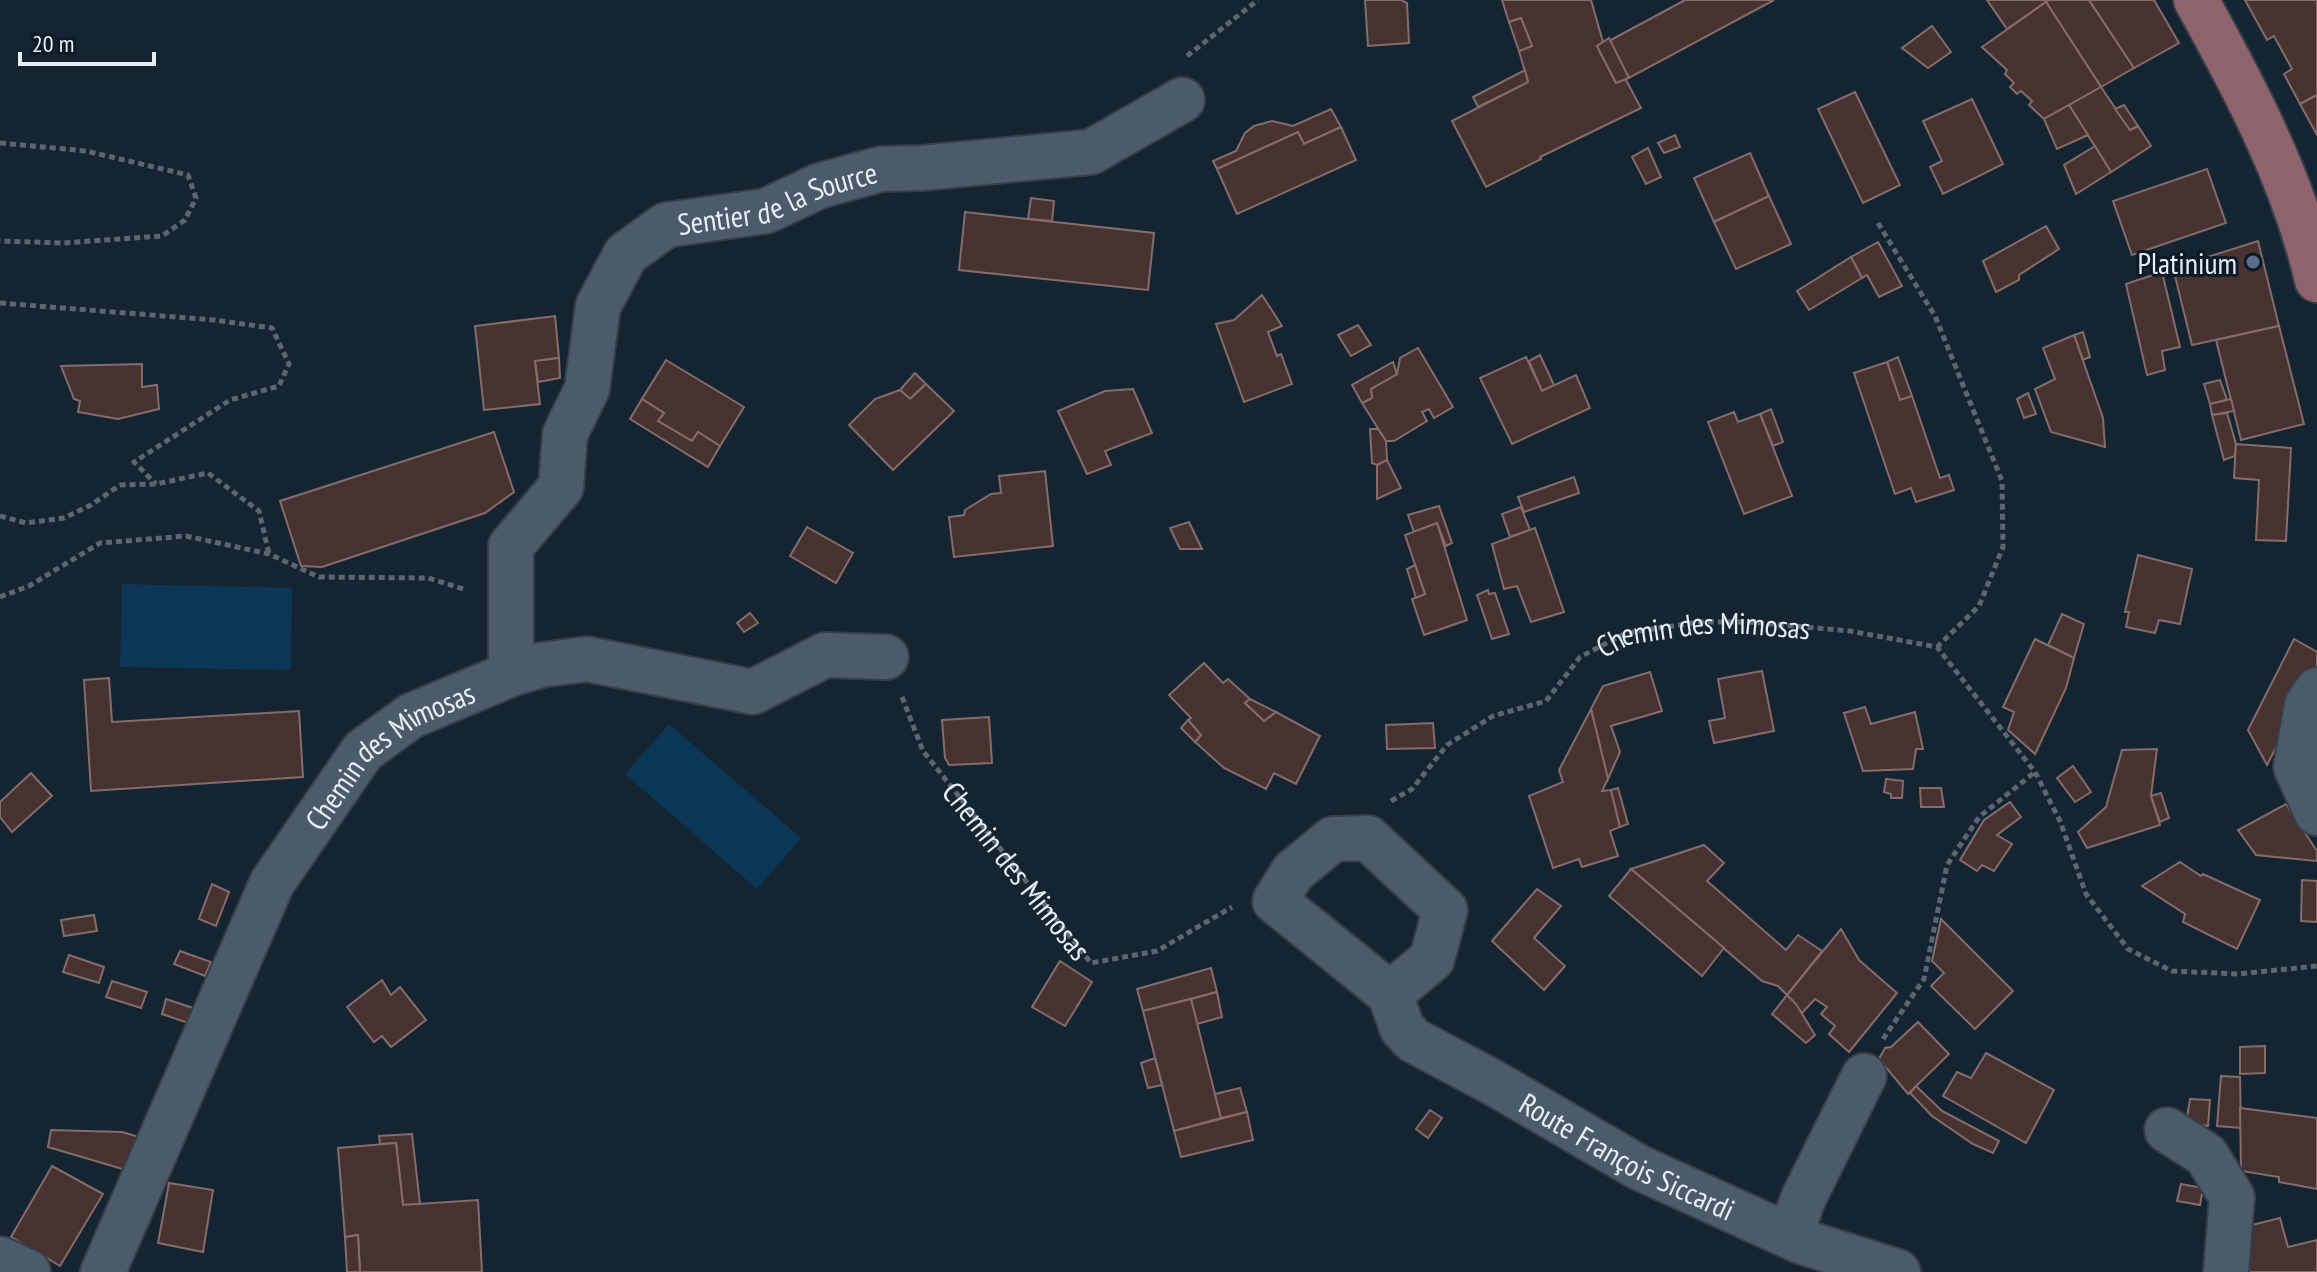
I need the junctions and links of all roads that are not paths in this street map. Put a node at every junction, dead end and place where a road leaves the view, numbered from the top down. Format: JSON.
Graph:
{"nodes":[{"id":1,"x":2196,"y":0,"type":"edge"},
{"id":2,"x":1182,"y":100,"type":"dead end"},
{"id":3,"x":2317,"y":280,"type":"edge"},
{"id":4,"x":886,"y":657,"type":"road end"},
{"id":5,"x":511,"y":674,"type":"junction"},
{"id":6,"x":2317,"y":690,"type":"edge"},
{"id":7,"x":2317,"y":813,"type":"edge"},
{"id":8,"x":1390,"y":994,"type":"junction"},
{"id":9,"x":1864,"y":1076,"type":"road end"},
{"id":10,"x":2167,"y":1130,"type":"dead end"},
{"id":11,"x":1790,"y":1236,"type":"junction"},
{"id":12,"x":0,"y":1259,"type":"edge"},
{"id":13,"x":28,"y":1272,"type":"edge"},
{"id":14,"x":103,"y":1272,"type":"edge"},
{"id":15,"x":1898,"y":1272,"type":"edge"},
{"id":16,"x":2226,"y":1272,"type":"edge"}],
"edges":[{"from":1,"to":3,"type":"main road"},
{"from":2,"to":5,"type":"street","name":"Sentier de la Source"},
{"from":4,"to":5,"type":"street","name":"Chemin des Mimosas"},
{"from":5,"to":14,"type":"street","name":"Chemin des Mimosas"},
{"from":6,"to":7,"type":"street"},
{"from":8,"to":8,"type":"street","name":"Route François Siccardi"},
{"from":8,"to":11,"type":"street","name":"Route François Siccardi"},
{"from":9,"to":11,"type":"street"},
{"from":10,"to":16,"type":"street"},
{"from":11,"to":15,"type":"street","name":"Route François Siccardi"},
{"from":12,"to":13,"type":"street"}]}
